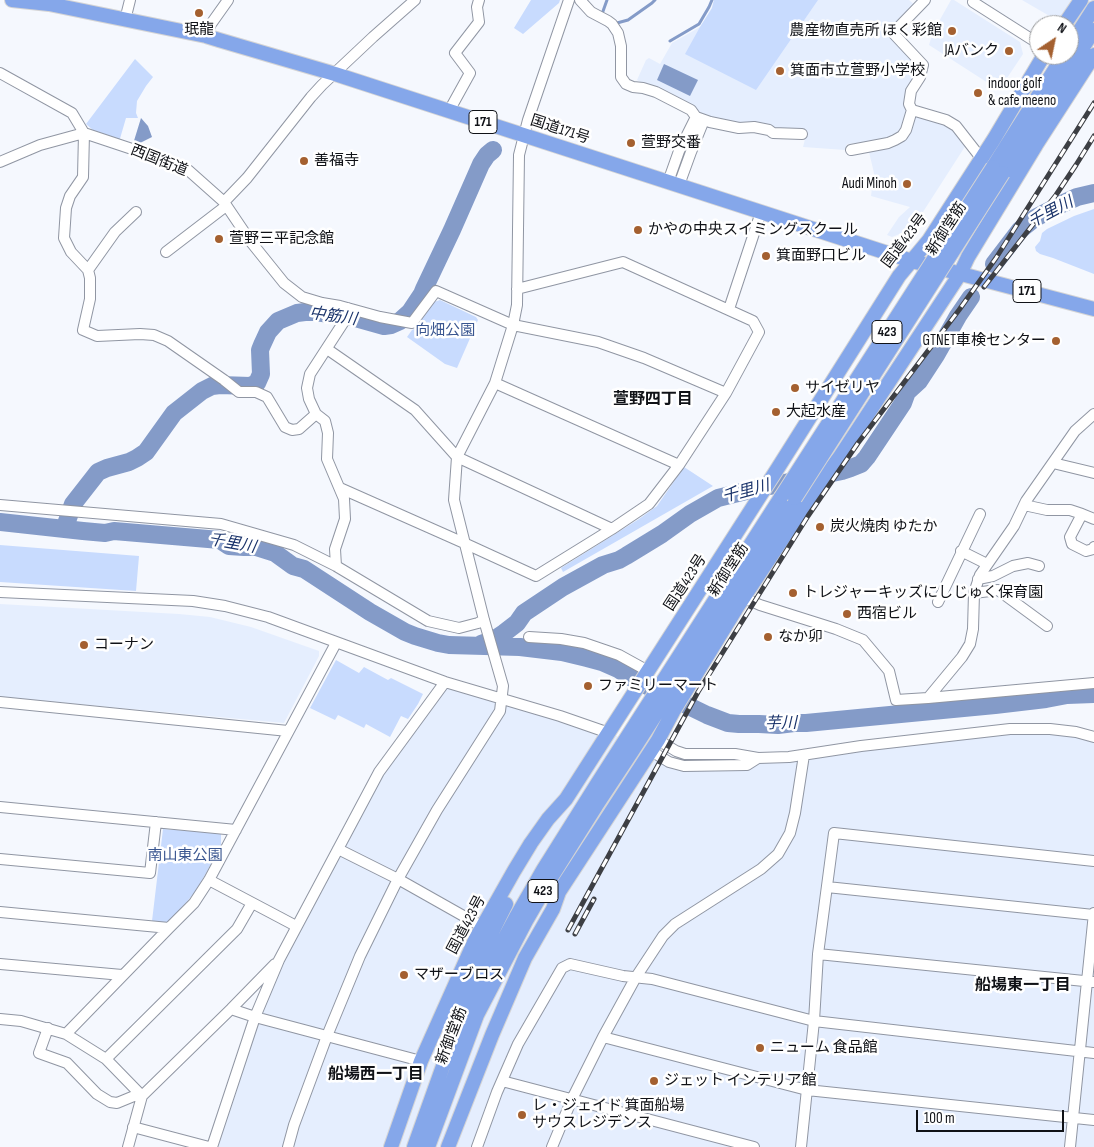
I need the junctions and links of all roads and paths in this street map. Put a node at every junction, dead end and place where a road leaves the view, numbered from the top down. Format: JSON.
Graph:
{"nodes":[{"id":1,"x":12,"y":0,"type":"edge"},
{"id":2,"x":130,"y":0,"type":"edge"},
{"id":3,"x":228,"y":0,"type":"edge"},
{"id":4,"x":415,"y":0,"type":"edge"},
{"id":5,"x":479,"y":0,"type":"edge"},
{"id":6,"x":569,"y":0,"type":"edge"},
{"id":7,"x":580,"y":0,"type":"edge"},
{"id":8,"x":925,"y":0,"type":"edge"},
{"id":9,"x":1081,"y":0,"type":"edge"},
{"id":10,"x":972,"y":1,"type":"edge"},
{"id":11,"x":49,"y":2,"type":"edge"},
{"id":12,"x":1094,"y":8,"type":"edge"},
{"id":13,"x":1071,"y":15,"type":"edge"},
{"id":14,"x":125,"y":20,"type":"junction"},
{"id":15,"x":1094,"y":30,"type":"edge"},
{"id":16,"x":1079,"y":31,"type":"edge"},
{"id":17,"x":206,"y":36,"type":"junction"},
{"id":18,"x":1029,"y":38,"type":"edge"},
{"id":19,"x":1092,"y":64,"type":"edge"},
{"id":20,"x":1039,"y":65,"type":"edge"},
{"id":21,"x":1058,"y":65,"type":"edge"},
{"id":22,"x":0,"y":73,"type":"edge"},
{"id":23,"x":335,"y":74,"type":"junction"},
{"id":24,"x":912,"y":110,"type":"junction"},
{"id":25,"x":448,"y":111,"type":"junction"},
{"id":26,"x":700,"y":118,"type":"junction"},
{"id":27,"x":84,"y":133,"type":"junction"},
{"id":28,"x":802,"y":134,"type":"dead end"},
{"id":29,"x":524,"y":135,"type":"junction"},
{"id":30,"x":851,"y":150,"type":"dead end"},
{"id":31,"x":0,"y":162,"type":"edge"},
{"id":32,"x":992,"y":166,"type":"junction"},
{"id":33,"x":673,"y":184,"type":"junction"},
{"id":34,"x":225,"y":204,"type":"junction"},
{"id":35,"x":136,"y":212,"type":"dead end"},
{"id":36,"x":761,"y":212,"type":"junction"},
{"id":37,"x":166,"y":252,"type":"dead end"},
{"id":38,"x":912,"y":260,"type":"junction"},
{"id":39,"x":88,"y":270,"type":"junction"},
{"id":40,"x":960,"y":274,"type":"junction"},
{"id":41,"x":517,"y":289,"type":"junction"},
{"id":42,"x":729,"y":309,"type":"junction"},
{"id":43,"x":1094,"y":309,"type":"edge"},
{"id":44,"x":347,"y":313,"type":"junction"},
{"id":45,"x":513,"y":325,"type":"junction"},
{"id":46,"x":327,"y":349,"type":"junction"},
{"id":47,"x":495,"y":383,"type":"junction"},
{"id":48,"x":726,"y":394,"type":"junction"},
{"id":49,"x":316,"y":414,"type":"junction"},
{"id":50,"x":1094,"y":414,"type":"edge"},
{"id":51,"x":457,"y":457,"type":"junction"},
{"id":52,"x":1053,"y":463,"type":"junction"},
{"id":53,"x":679,"y":465,"type":"junction"},
{"id":54,"x":1094,"y":473,"type":"edge"},
{"id":55,"x":340,"y":488,"type":"junction"},
{"id":56,"x":0,"y":505,"type":"edge"},
{"id":57,"x":1024,"y":505,"type":"junction"},
{"id":58,"x":980,"y":514,"type":"dead end"},
{"id":59,"x":1082,"y":514,"type":"junction"},
{"id":60,"x":1094,"y":519,"type":"edge"},
{"id":61,"x":612,"y":529,"type":"junction"},
{"id":62,"x":464,"y":543,"type":"junction"},
{"id":63,"x":1094,"y":547,"type":"edge"},
{"id":64,"x":961,"y":551,"type":"junction"},
{"id":65,"x":987,"y":564,"type":"junction"},
{"id":66,"x":336,"y":566,"type":"junction"},
{"id":67,"x":1039,"y":566,"type":"dead end"},
{"id":68,"x":978,"y":579,"type":"junction"},
{"id":69,"x":0,"y":592,"type":"edge"},
{"id":70,"x":974,"y":593,"type":"junction"},
{"id":71,"x":744,"y":598,"type":"junction"},
{"id":72,"x":938,"y":602,"type":"dead end"},
{"id":73,"x":484,"y":620,"type":"junction"},
{"id":74,"x":1047,"y":626,"type":"dead end"},
{"id":75,"x":529,"y":637,"type":"dead end"},
{"id":76,"x":336,"y":644,"type":"junction"},
{"id":77,"x":647,"y":672,"type":"junction"},
{"id":78,"x":445,"y":682,"type":"junction"},
{"id":79,"x":1094,"y":684,"type":"edge"},
{"id":80,"x":673,"y":688,"type":"junction"},
{"id":81,"x":928,"y":698,"type":"junction"},
{"id":82,"x":502,"y":699,"type":"junction"},
{"id":83,"x":0,"y":702,"type":"edge"},
{"id":84,"x":662,"y":705,"type":"junction"},
{"id":85,"x":288,"y":731,"type":"junction"},
{"id":86,"x":609,"y":733,"type":"junction"},
{"id":87,"x":1094,"y":736,"type":"edge"},
{"id":88,"x":658,"y":740,"type":"junction"},
{"id":89,"x":650,"y":753,"type":"junction"},
{"id":90,"x":804,"y":755,"type":"junction"},
{"id":91,"x":758,"y":758,"type":"junction"},
{"id":92,"x":566,"y":799,"type":"junction"},
{"id":93,"x":0,"y":807,"type":"edge"},
{"id":94,"x":156,"y":822,"type":"junction"},
{"id":95,"x":236,"y":830,"type":"junction"},
{"id":96,"x":338,"y":849,"type":"junction"},
{"id":97,"x":0,"y":859,"type":"edge"},
{"id":98,"x":1094,"y":861,"type":"edge"},
{"id":99,"x":398,"y":879,"type":"junction"},
{"id":100,"x":209,"y":880,"type":"junction"},
{"id":101,"x":827,"y":888,"type":"junction"},
{"id":102,"x":559,"y":892,"type":"junction"},
{"id":103,"x":252,"y":903,"type":"junction"},
{"id":104,"x":0,"y":912,"type":"edge"},
{"id":105,"x":1094,"y":915,"type":"edge"},
{"id":106,"x":296,"y":926,"type":"junction"},
{"id":107,"x":483,"y":927,"type":"junction"},
{"id":108,"x":169,"y":928,"type":"junction"},
{"id":109,"x":818,"y":954,"type":"junction"},
{"id":110,"x":279,"y":960,"type":"junction"},
{"id":111,"x":0,"y":964,"type":"edge"},
{"id":112,"x":122,"y":976,"type":"junction"},
{"id":113,"x":636,"y":977,"type":"junction"},
{"id":114,"x":1090,"y":981,"type":"edge"},
{"id":115,"x":232,"y":1009,"type":"junction"},
{"id":116,"x":255,"y":1018,"type":"junction"},
{"id":117,"x":0,"y":1019,"type":"edge"},
{"id":118,"x":814,"y":1021,"type":"junction"},
{"id":119,"x":48,"y":1028,"type":"junction"},
{"id":120,"x":66,"y":1034,"type":"junction"},
{"id":121,"x":327,"y":1036,"type":"junction"},
{"id":122,"x":603,"y":1037,"type":"junction"},
{"id":123,"x":1080,"y":1052,"type":"junction"},
{"id":124,"x":1094,"y":1053,"type":"edge"},
{"id":125,"x":106,"y":1059,"type":"junction"},
{"id":126,"x":421,"y":1061,"type":"junction"},
{"id":127,"x":450,"y":1068,"type":"junction"},
{"id":128,"x":502,"y":1081,"type":"junction"},
{"id":129,"x":807,"y":1090,"type":"junction"},
{"id":130,"x":142,"y":1096,"type":"junction"},
{"id":131,"x":572,"y":1099,"type":"junction"},
{"id":132,"x":1073,"y":1118,"type":"junction"},
{"id":133,"x":1094,"y":1120,"type":"edge"},
{"id":134,"x":133,"y":1128,"type":"junction"},
{"id":135,"x":128,"y":1147,"type":"edge"},
{"id":136,"x":211,"y":1147,"type":"edge"},
{"id":137,"x":288,"y":1147,"type":"edge"},
{"id":138,"x":391,"y":1147,"type":"edge"},
{"id":139,"x":414,"y":1147,"type":"edge"},
{"id":140,"x":428,"y":1147,"type":"edge"},
{"id":141,"x":448,"y":1147,"type":"edge"},
{"id":142,"x":477,"y":1147,"type":"edge"},
{"id":143,"x":552,"y":1147,"type":"edge"},
{"id":144,"x":754,"y":1147,"type":"edge"},
{"id":145,"x":801,"y":1147,"type":"edge"},
{"id":146,"x":1070,"y":1147,"type":"edge"}],
"edges":[{"from":1,"to":11,"type":"highway","name":"国道171号","number":"171"},
{"from":2,"to":14,"type":"street"},
{"from":3,"to":17,"type":"street"},
{"from":4,"to":23,"type":"street"},
{"from":5,"to":25,"type":"street"},
{"from":6,"to":29,"type":"street"},
{"from":7,"to":26,"type":"street"},
{"from":8,"to":24,"type":"street"},
{"from":9,"to":13,"type":"highway"},
{"from":10,"to":18,"type":"street"},
{"from":11,"to":14,"type":"highway","name":"国道171号","number":"171"},
{"from":12,"to":16,"type":"highway"},
{"from":14,"to":17,"type":"highway","name":"国道171号","number":"171"},
{"from":15,"to":32,"type":"highway","name":"新御堂筋","number":"423"},
{"from":17,"to":23,"type":"highway","name":"国道171号","number":"171"},
{"from":19,"to":40,"type":"highway","number":"423"},
{"from":20,"to":32,"type":"highway","name":"国道423号","number":"423"},
{"from":21,"to":32,"type":"highway","name":"新御堂筋","number":"423"},
{"from":22,"to":27,"type":"street"},
{"from":23,"to":25,"type":"highway","name":"国道171号","number":"171"},
{"from":23,"to":34,"type":"street"},
{"from":24,"to":30,"type":"street"},
{"from":24,"to":32,"type":"street"},
{"from":25,"to":29,"type":"highway","name":"国道171号","number":"171"},
{"from":26,"to":28,"type":"street"},
{"from":26,"to":33,"type":"street"},
{"from":27,"to":31,"type":"street"},
{"from":27,"to":34,"type":"street","name":"西国街道"},
{"from":27,"to":39,"type":"street"},
{"from":29,"to":33,"type":"highway","name":"国道171号","number":"171"},
{"from":29,"to":41,"type":"street"},
{"from":32,"to":38,"type":"highway","name":"国道423号","number":"423"},
{"from":32,"to":80,"type":"highway","name":"新御堂筋","number":"423","bridge":true},
{"from":33,"to":36,"type":"highway","name":"国道171号","number":"171"},
{"from":34,"to":37,"type":"street"},
{"from":34,"to":44,"type":"street","name":"西国街道"},
{"from":35,"to":39,"type":"street"},
{"from":36,"to":38,"type":"highway","name":"国道171号","number":"171"},
{"from":36,"to":42,"type":"street"},
{"from":38,"to":40,"type":"highway","name":"国道171号","number":"171"},
{"from":38,"to":77,"type":"highway","name":"国道423号","number":"423"},
{"from":39,"to":49,"type":"street"},
{"from":40,"to":43,"type":"highway","name":"国道171号","number":"171"},
{"from":40,"to":71,"type":"highway","number":"423"},
{"from":41,"to":42,"type":"street"},
{"from":41,"to":45,"type":"street"},
{"from":42,"to":48,"type":"street"},
{"from":44,"to":45,"type":"street","name":"西国街道"},
{"from":44,"to":46,"type":"street"},
{"from":45,"to":47,"type":"street"},
{"from":45,"to":48,"type":"street"},
{"from":46,"to":49,"type":"street"},
{"from":46,"to":51,"type":"street"},
{"from":47,"to":51,"type":"street"},
{"from":47,"to":53,"type":"street"},
{"from":48,"to":53,"type":"street"},
{"from":49,"to":55,"type":"street"},
{"from":50,"to":52,"type":"street"},
{"from":51,"to":61,"type":"street"},
{"from":51,"to":62,"type":"street"},
{"from":52,"to":54,"type":"street"},
{"from":52,"to":57,"type":"street"},
{"from":53,"to":61,"type":"street"},
{"from":55,"to":62,"type":"street"},
{"from":55,"to":66,"type":"street"},
{"from":56,"to":66,"type":"street"},
{"from":57,"to":59,"type":"street"},
{"from":57,"to":65,"type":"street"},
{"from":58,"to":64,"type":"street"},
{"from":59,"to":60,"type":"street"},
{"from":59,"to":63,"type":"street"},
{"from":61,"to":62,"type":"street"},
{"from":62,"to":73,"type":"street"},
{"from":64,"to":65,"type":"street"},
{"from":64,"to":72,"type":"street"},
{"from":65,"to":68,"type":"street"},
{"from":66,"to":73,"type":"street"},
{"from":67,"to":68,"type":"street"},
{"from":68,"to":70,"type":"street"},
{"from":69,"to":76,"type":"street"},
{"from":70,"to":74,"type":"street"},
{"from":70,"to":81,"type":"street"},
{"from":71,"to":80,"type":"highway","number":"423"},
{"from":71,"to":81,"type":"street"},
{"from":73,"to":82,"type":"street"},
{"from":75,"to":77,"type":"street"},
{"from":76,"to":78,"type":"street"},
{"from":76,"to":85,"type":"street"},
{"from":77,"to":86,"type":"highway","name":"国道423号","number":"423"},
{"from":78,"to":82,"type":"street"},
{"from":78,"to":96,"type":"street"},
{"from":79,"to":81,"type":"street"},
{"from":80,"to":84,"type":"highway","name":"新御堂筋","number":"423"},
{"from":80,"to":84,"type":"highway","number":"423"},
{"from":82,"to":86,"type":"street"},
{"from":82,"to":99,"type":"street"},
{"from":83,"to":85,"type":"street"},
{"from":84,"to":88,"type":"highway","number":"423"},
{"from":84,"to":127,"type":"highway","name":"新御堂筋","number":"423"},
{"from":85,"to":95,"type":"street"},
{"from":86,"to":92,"type":"highway","name":"国道423号","number":"423"},
{"from":87,"to":90,"type":"street"},
{"from":88,"to":89,"type":"highway","number":"423"},
{"from":88,"to":91,"type":"street"},
{"from":89,"to":91,"type":"street"},
{"from":89,"to":102,"type":"highway","number":"423"},
{"from":90,"to":91,"type":"street"},
{"from":90,"to":113,"type":"street"},
{"from":92,"to":107,"type":"highway","name":"国道423号","number":"423"},
{"from":92,"to":127,"type":"highway"},
{"from":93,"to":94,"type":"street"},
{"from":94,"to":95,"type":"street"},
{"from":94,"to":97,"type":"street"},
{"from":95,"to":100,"type":"street"},
{"from":96,"to":99,"type":"street"},
{"from":96,"to":106,"type":"street"},
{"from":98,"to":101,"type":"street"},
{"from":99,"to":107,"type":"street"},
{"from":99,"to":121,"type":"street"},
{"from":100,"to":103,"type":"street"},
{"from":100,"to":108,"type":"street"},
{"from":101,"to":105,"type":"street"},
{"from":101,"to":109,"type":"street"},
{"from":102,"to":127,"type":"highway"},
{"from":102,"to":141,"type":"highway","number":"423"},
{"from":103,"to":106,"type":"street"},
{"from":103,"to":125,"type":"street"},
{"from":104,"to":108,"type":"street"},
{"from":105,"to":114,"type":"street"},
{"from":106,"to":110,"type":"street"},
{"from":107,"to":126,"type":"highway","name":"国道423号","number":"423"},
{"from":108,"to":112,"type":"street"},
{"from":109,"to":114,"type":"street"},
{"from":109,"to":118,"type":"street"},
{"from":110,"to":115,"type":"street"},
{"from":110,"to":116,"type":"street"},
{"from":111,"to":112,"type":"street"},
{"from":112,"to":120,"type":"street"},
{"from":113,"to":118,"type":"street"},
{"from":113,"to":122,"type":"street"},
{"from":113,"to":128,"type":"street"},
{"from":114,"to":123,"type":"street"},
{"from":115,"to":116,"type":"street"},
{"from":115,"to":130,"type":"street"},
{"from":116,"to":121,"type":"street"},
{"from":116,"to":136,"type":"street"},
{"from":117,"to":119,"type":"street"},
{"from":118,"to":123,"type":"street"},
{"from":118,"to":129,"type":"street"},
{"from":119,"to":120,"type":"street"},
{"from":119,"to":130,"type":"street"},
{"from":120,"to":125,"type":"street"},
{"from":121,"to":126,"type":"street"},
{"from":121,"to":137,"type":"street"},
{"from":122,"to":129,"type":"street"},
{"from":122,"to":131,"type":"street"},
{"from":123,"to":124,"type":"street"},
{"from":123,"to":132,"type":"street"},
{"from":125,"to":130,"type":"street"},
{"from":126,"to":138,"type":"highway","name":"国道423号","number":"423"},
{"from":127,"to":139,"type":"highway","name":"新御堂筋","number":"423"},
{"from":127,"to":140,"type":"highway","name":"新御堂筋","number":"423"},
{"from":128,"to":131,"type":"street"},
{"from":128,"to":142,"type":"street"},
{"from":129,"to":132,"type":"street"},
{"from":129,"to":145,"type":"street"},
{"from":130,"to":134,"type":"street"},
{"from":131,"to":143,"type":"street"},
{"from":131,"to":144,"type":"street"},
{"from":132,"to":133,"type":"street"},
{"from":132,"to":146,"type":"street"},
{"from":134,"to":135,"type":"street"},
{"from":134,"to":136,"type":"street"}]}
